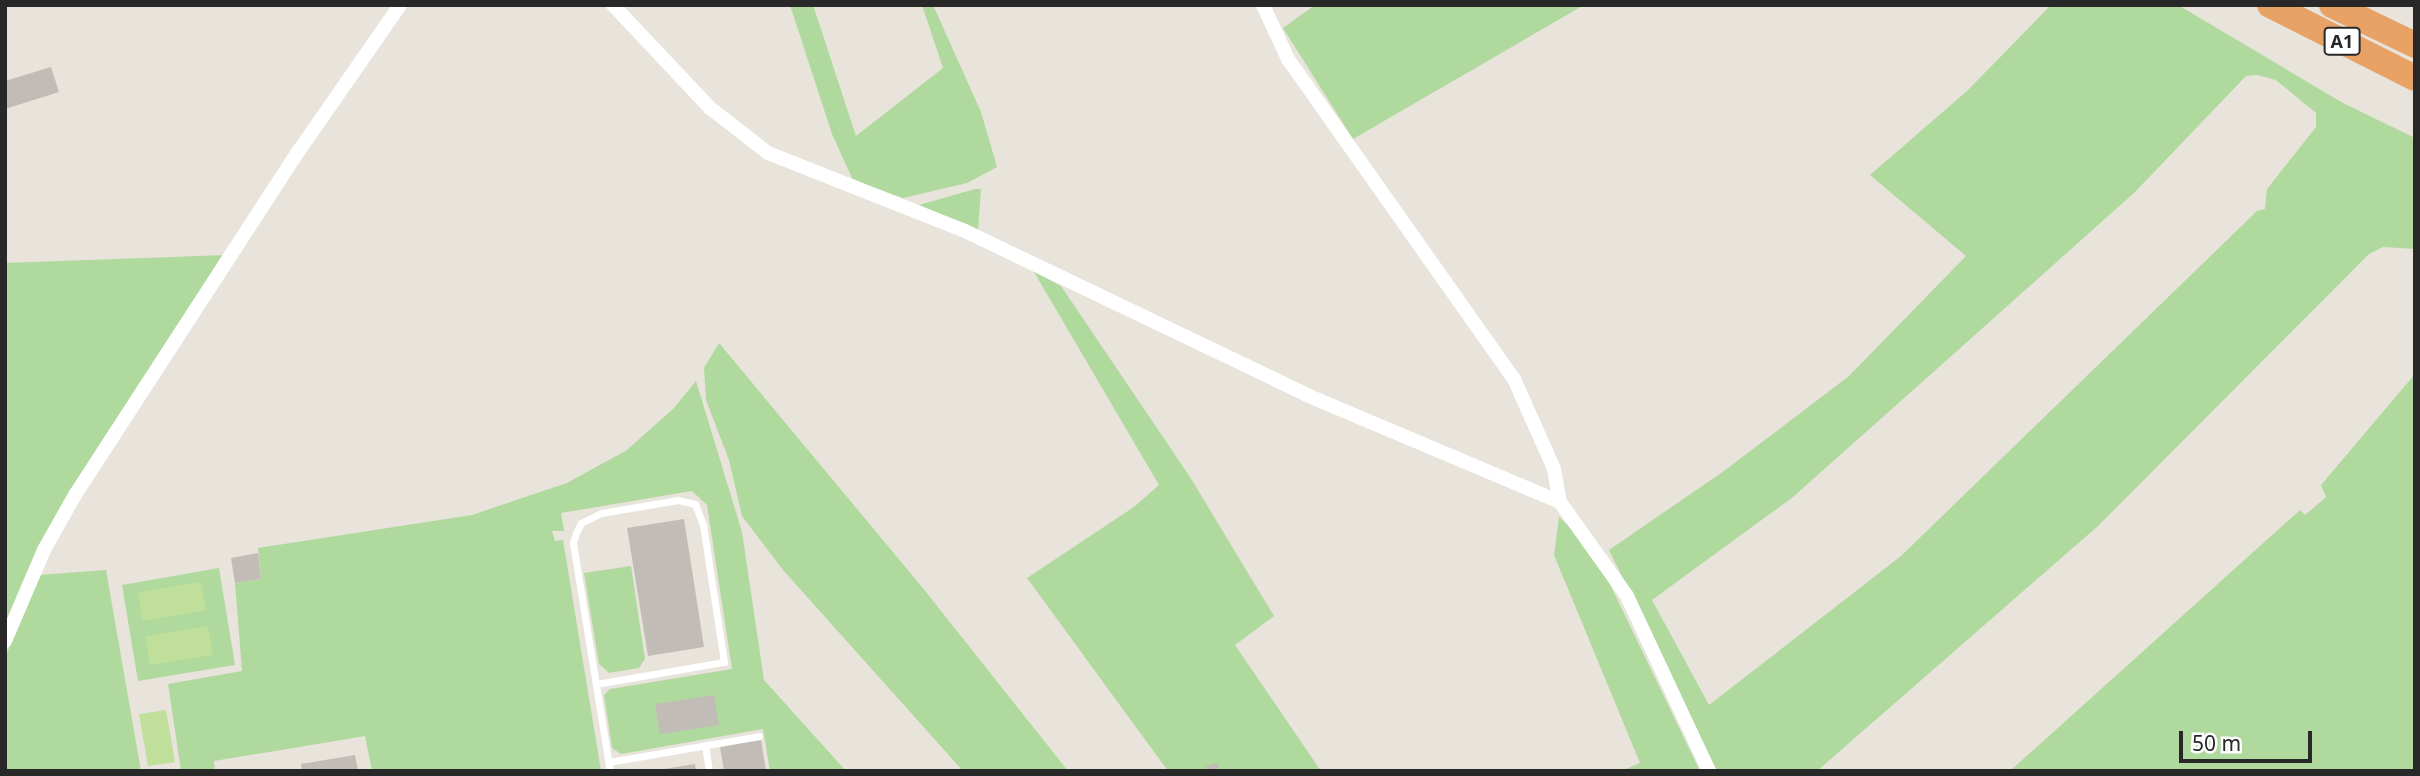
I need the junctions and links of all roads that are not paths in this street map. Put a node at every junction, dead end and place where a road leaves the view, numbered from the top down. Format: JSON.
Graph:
{"nodes":[{"id":1,"x":400,"y":5,"type":"edge"},
{"id":2,"x":613,"y":5,"type":"edge"},
{"id":3,"x":1263,"y":5,"type":"edge"},
{"id":4,"x":2270,"y":5,"type":"edge"},
{"id":5,"x":2332,"y":5,"type":"edge"},
{"id":6,"x":2415,"y":45,"type":"edge"},
{"id":7,"x":2415,"y":78,"type":"edge"},
{"id":8,"x":1560,"y":502,"type":"junction"},
{"id":9,"x":5,"y":641,"type":"edge"},
{"id":10,"x":596,"y":684,"type":"junction"},
{"id":11,"x":759,"y":736,"type":"dead end"},
{"id":12,"x":705,"y":745,"type":"junction"},
{"id":13,"x":609,"y":766,"type":"edge"},
{"id":14,"x":709,"y":771,"type":"edge"},
{"id":15,"x":1709,"y":771,"type":"edge"}],
"edges":[{"from":1,"to":9,"type":"street"},
{"from":2,"to":8,"type":"street"},
{"from":3,"to":8,"type":"street"},
{"from":4,"to":7,"type":"highway","number":"A1"},
{"from":5,"to":6,"type":"highway","number":"A1"},
{"from":8,"to":15,"type":"street"},
{"from":10,"to":10,"type":"lane"},
{"from":10,"to":13,"type":"lane"},
{"from":11,"to":12,"type":"lane"},
{"from":12,"to":13,"type":"lane"},
{"from":12,"to":14,"type":"lane"}]}
